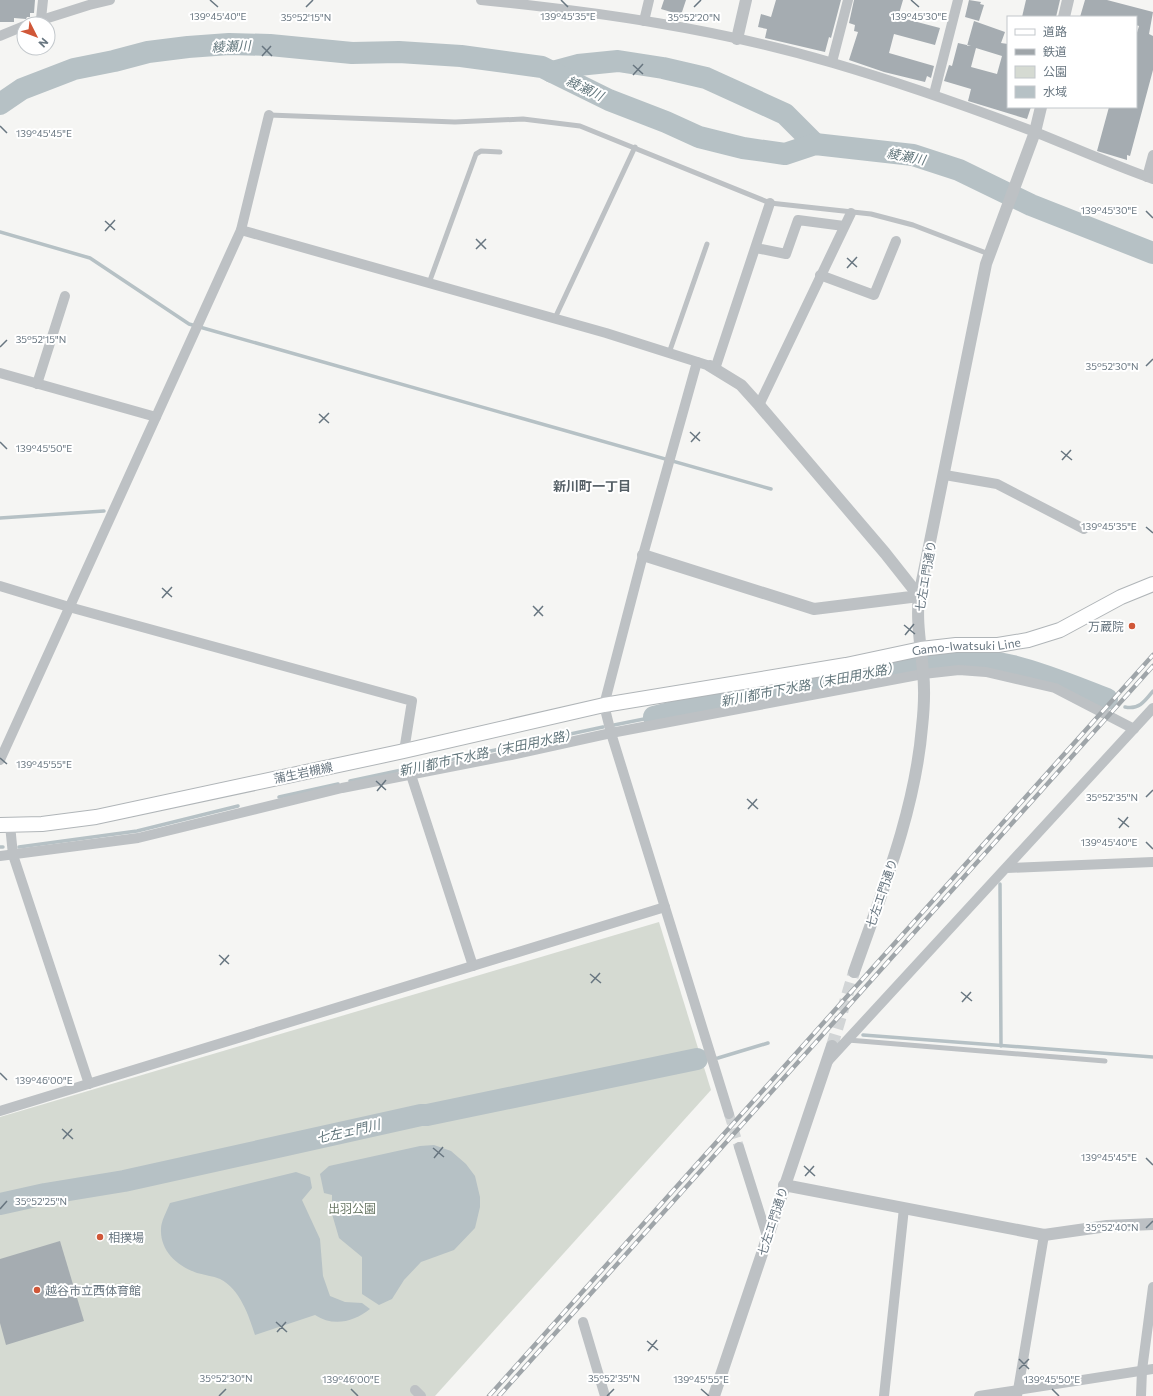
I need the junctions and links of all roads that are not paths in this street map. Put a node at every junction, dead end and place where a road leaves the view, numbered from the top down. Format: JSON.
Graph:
{"nodes":[{"id":1,"x":43,"y":0,"type":"edge"},
{"id":2,"x":110,"y":0,"type":"edge"},
{"id":3,"x":481,"y":0,"type":"edge"},
{"id":4,"x":650,"y":0,"type":"edge"},
{"id":5,"x":746,"y":0,"type":"edge"},
{"id":6,"x":848,"y":0,"type":"edge"},
{"id":7,"x":958,"y":0,"type":"edge"},
{"id":8,"x":1068,"y":0,"type":"edge"},
{"id":9,"x":574,"y":5,"type":"edge"},
{"id":10,"x":41,"y":16,"type":"edge"},
{"id":11,"x":52,"y":16,"type":"edge"},
{"id":12,"x":1064,"y":16,"type":"edge"},
{"id":13,"x":644,"y":21,"type":"junction"},
{"id":14,"x":16,"y":29,"type":"edge"},
{"id":15,"x":0,"y":36,"type":"edge"},
{"id":16,"x":737,"y":39,"type":"junction"},
{"id":17,"x":832,"y":62,"type":"junction"},
{"id":18,"x":934,"y":94,"type":"junction"},
{"id":19,"x":1041,"y":108,"type":"edge"},
{"id":20,"x":269,"y":116,"type":"joint"},
{"id":21,"x":1035,"y":132,"type":"junction"},
{"id":22,"x":635,"y":147,"type":"junction"},
{"id":23,"x":500,"y":152,"type":"dead end"},
{"id":24,"x":1153,"y":155,"type":"edge"},
{"id":25,"x":1150,"y":178,"type":"edge"},
{"id":26,"x":770,"y":203,"type":"junction"},
{"id":27,"x":851,"y":213,"type":"junction"},
{"id":28,"x":844,"y":226,"type":"junction"},
{"id":29,"x":241,"y":230,"type":"junction"},
{"id":30,"x":896,"y":241,"type":"dead end"},
{"id":31,"x":707,"y":244,"type":"dead end"},
{"id":32,"x":756,"y":248,"type":"junction"},
{"id":33,"x":990,"y":251,"type":"junction"},
{"id":34,"x":820,"y":275,"type":"junction"},
{"id":35,"x":429,"y":283,"type":"junction"},
{"id":36,"x":65,"y":296,"type":"dead end"},
{"id":37,"x":555,"y":318,"type":"junction"},
{"id":38,"x":669,"y":353,"type":"junction"},
{"id":39,"x":697,"y":362,"type":"junction"},
{"id":40,"x":713,"y":368,"type":"junction"},
{"id":41,"x":0,"y":373,"type":"edge"},
{"id":42,"x":37,"y":384,"type":"junction"},
{"id":43,"x":758,"y":405,"type":"junction"},
{"id":44,"x":156,"y":417,"type":"junction"},
{"id":45,"x":945,"y":475,"type":"junction"},
{"id":46,"x":1084,"y":529,"type":"dead end"},
{"id":47,"x":642,"y":555,"type":"junction"},
{"id":48,"x":1153,"y":584,"type":"edge"},
{"id":49,"x":0,"y":586,"type":"edge"},
{"id":50,"x":919,"y":596,"type":"junction"},
{"id":51,"x":70,"y":607,"type":"junction"},
{"id":52,"x":921,"y":649,"type":"junction"},
{"id":53,"x":923,"y":674,"type":"junction"},
{"id":54,"x":604,"y":705,"type":"junction"},
{"id":55,"x":1153,"y":708,"type":"edge"},
{"id":56,"x":1134,"y":729,"type":"junction"},
{"id":57,"x":611,"y":733,"type":"junction"},
{"id":58,"x":404,"y":751,"type":"junction"},
{"id":59,"x":0,"y":760,"type":"edge"},
{"id":60,"x":411,"y":775,"type":"junction"},
{"id":61,"x":5,"y":825,"type":"edge"},
{"id":62,"x":13,"y":855,"type":"junction"},
{"id":63,"x":0,"y":856,"type":"edge"},
{"id":64,"x":1153,"y":862,"type":"edge"},
{"id":65,"x":1007,"y":868,"type":"junction"},
{"id":66,"x":665,"y":907,"type":"junction"},
{"id":67,"x":473,"y":966,"type":"junction"},
{"id":68,"x":854,"y":972,"type":"tunnel mouth"},
{"id":69,"x":848,"y":1040,"type":"junction"},
{"id":70,"x":832,"y":1046,"type":"tunnel mouth"},
{"id":71,"x":1105,"y":1061,"type":"dead end"},
{"id":72,"x":825,"y":1064,"type":"junction"},
{"id":73,"x":89,"y":1084,"type":"junction"},
{"id":74,"x":0,"y":1111,"type":"edge"},
{"id":75,"x":730,"y":1114,"type":"tunnel mouth"},
{"id":76,"x":739,"y":1147,"type":"tunnel mouth"},
{"id":77,"x":784,"y":1185,"type":"junction"},
{"id":78,"x":904,"y":1208,"type":"junction"},
{"id":79,"x":1153,"y":1224,"type":"edge"},
{"id":80,"x":1044,"y":1235,"type":"junction"},
{"id":81,"x":767,"y":1236,"type":"junction"},
{"id":82,"x":1153,"y":1287,"type":"edge"},
{"id":83,"x":583,"y":1322,"type":"dead end"},
{"id":84,"x":1153,"y":1369,"type":"edge"},
{"id":85,"x":1142,"y":1370,"type":"junction"},
{"id":86,"x":1017,"y":1393,"type":"edge"},
{"id":87,"x":605,"y":1396,"type":"edge"},
{"id":88,"x":714,"y":1396,"type":"edge"},
{"id":89,"x":884,"y":1396,"type":"edge"},
{"id":90,"x":979,"y":1396,"type":"edge"},
{"id":91,"x":1141,"y":1396,"type":"edge"}],
"edges":[{"from":1,"to":10,"type":"street"},
{"from":2,"to":11,"type":"street"},
{"from":3,"to":9,"type":"street"},
{"from":4,"to":13,"type":"street"},
{"from":5,"to":16,"type":"street"},
{"from":6,"to":17,"type":"street"},
{"from":7,"to":18,"type":"street"},
{"from":8,"to":12,"type":"street"},
{"from":9,"to":13,"type":"street"},
{"from":13,"to":16,"type":"street"},
{"from":14,"to":15,"type":"street"},
{"from":16,"to":17,"type":"street"},
{"from":17,"to":18,"type":"street"},
{"from":18,"to":21,"type":"street"},
{"from":19,"to":21,"type":"street","name":"七左エ門通り"},
{"from":20,"to":22,"type":"lane"},
{"from":20,"to":29,"type":"street"},
{"from":21,"to":25,"type":"street"},
{"from":21,"to":33,"type":"street","name":"七左エ門通り"},
{"from":22,"to":26,"type":"lane"},
{"from":22,"to":37,"type":"lane"},
{"from":23,"to":35,"type":"lane"},
{"from":24,"to":25,"type":"street"},
{"from":26,"to":27,"type":"lane"},
{"from":26,"to":32,"type":"street"},
{"from":27,"to":28,"type":"street"},
{"from":27,"to":33,"type":"lane"},
{"from":28,"to":32,"type":"street"},
{"from":28,"to":34,"type":"street"},
{"from":29,"to":35,"type":"street"},
{"from":29,"to":44,"type":"street"},
{"from":30,"to":34,"type":"street"},
{"from":31,"to":38,"type":"lane"},
{"from":32,"to":40,"type":"street"},
{"from":33,"to":45,"type":"street","name":"七左エ門通り"},
{"from":34,"to":43,"type":"street"},
{"from":35,"to":37,"type":"street"},
{"from":36,"to":42,"type":"street"},
{"from":37,"to":38,"type":"street"},
{"from":38,"to":39,"type":"street"},
{"from":39,"to":40,"type":"street"},
{"from":39,"to":47,"type":"street"},
{"from":40,"to":43,"type":"street"},
{"from":41,"to":42,"type":"street"},
{"from":42,"to":44,"type":"street"},
{"from":43,"to":50,"type":"street"},
{"from":44,"to":51,"type":"street"},
{"from":45,"to":46,"type":"street"},
{"from":45,"to":50,"type":"street","name":"七左エ門通り"},
{"from":47,"to":50,"type":"street"},
{"from":47,"to":54,"type":"street"},
{"from":48,"to":52,"type":"main road","name":"Gamo-Iwatsuki Line"},
{"from":49,"to":51,"type":"street"},
{"from":50,"to":52,"type":"street","name":"七左エ門通り"},
{"from":51,"to":58,"type":"street"},
{"from":51,"to":59,"type":"street"},
{"from":52,"to":53,"type":"street","name":"七左エ門通り"},
{"from":52,"to":54,"type":"main road","name":"Gamo-Iwatsuki Line"},
{"from":53,"to":56,"type":"street"},
{"from":53,"to":57,"type":"street"},
{"from":53,"to":68,"type":"street","name":"七左エ門通り"},
{"from":54,"to":57,"type":"street"},
{"from":54,"to":58,"type":"main road","name":"蒲生岩槻線"},
{"from":55,"to":56,"type":"street"},
{"from":56,"to":65,"type":"street"},
{"from":57,"to":60,"type":"street"},
{"from":57,"to":66,"type":"street"},
{"from":58,"to":61,"type":"main road","name":"蒲生岩槻線"},
{"from":60,"to":62,"type":"street"},
{"from":60,"to":67,"type":"street"},
{"from":61,"to":62,"type":"street"},
{"from":62,"to":63,"type":"street"},
{"from":62,"to":73,"type":"street"},
{"from":64,"to":65,"type":"street"},
{"from":65,"to":69,"type":"street"},
{"from":66,"to":67,"type":"street"},
{"from":66,"to":75,"type":"street"},
{"from":67,"to":73,"type":"street"},
{"from":69,"to":71,"type":"lane"},
{"from":69,"to":72,"type":"street"},
{"from":70,"to":72,"type":"street","name":"七左エ門通り"},
{"from":72,"to":77,"type":"street","name":"七左エ門通り"},
{"from":73,"to":74,"type":"street"},
{"from":76,"to":81,"type":"street"},
{"from":77,"to":78,"type":"street"},
{"from":77,"to":81,"type":"street","name":"七左エ門通り"},
{"from":78,"to":80,"type":"street"},
{"from":78,"to":89,"type":"street"},
{"from":79,"to":80,"type":"street"},
{"from":80,"to":86,"type":"street"},
{"from":81,"to":88,"type":"street","name":"七左エ門通り"},
{"from":82,"to":85,"type":"street"},
{"from":83,"to":87,"type":"street"},
{"from":84,"to":85,"type":"street"},
{"from":85,"to":86,"type":"street"},
{"from":85,"to":91,"type":"street"},
{"from":86,"to":90,"type":"street"}]}
